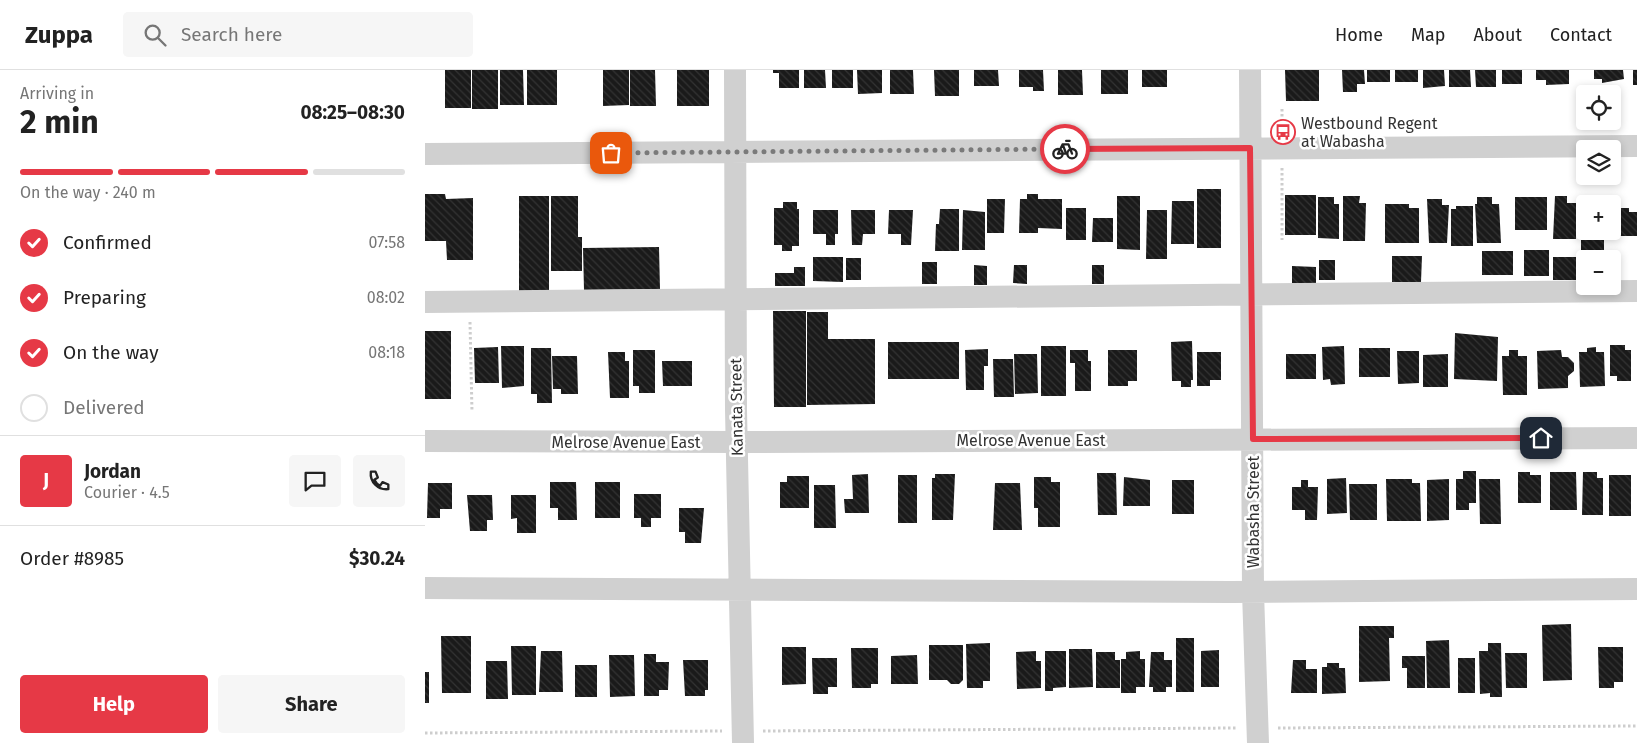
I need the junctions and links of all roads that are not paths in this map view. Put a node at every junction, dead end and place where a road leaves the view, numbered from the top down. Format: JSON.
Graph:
{"nodes":[{"id":1,"x":735,"y":70,"type":"edge"},
{"id":2,"x":1249,"y":70,"type":"edge"},
{"id":3,"x":1637,"y":146,"type":"edge"},
{"id":4,"x":1250,"y":148,"type":"junction"},
{"id":5,"x":736,"y":152,"type":"junction"},
{"id":6,"x":425,"y":154,"type":"edge"},
{"id":7,"x":1637,"y":291,"type":"edge"},
{"id":8,"x":1252,"y":293,"type":"junction"},
{"id":9,"x":735,"y":299,"type":"junction"},
{"id":10,"x":425,"y":302,"type":"edge"},
{"id":11,"x":1637,"y":438,"type":"edge"},
{"id":12,"x":1253,"y":439,"type":"junction"},
{"id":13,"x":425,"y":441,"type":"edge"},
{"id":14,"x":737,"y":442,"type":"junction"},
{"id":15,"x":425,"y":588,"type":"edge"},
{"id":16,"x":739,"y":589,"type":"junction"},
{"id":17,"x":1637,"y":589,"type":"edge"},
{"id":18,"x":1253,"y":592,"type":"junction"},
{"id":19,"x":1258,"y":736,"type":"edge"},
{"id":20,"x":743,"y":737,"type":"edge"}],
"edges":[{"from":1,"to":5,"type":"street","name":"Kanata Street"},
{"from":2,"to":4,"type":"street","name":"Wabasha Street"},
{"from":3,"to":4,"type":"street"},
{"from":4,"to":5,"type":"street"},
{"from":4,"to":8,"type":"street","name":"Wabasha Street"},
{"from":5,"to":6,"type":"street"},
{"from":5,"to":9,"type":"street","name":"Kanata Street"},
{"from":7,"to":8,"type":"street"},
{"from":8,"to":9,"type":"street"},
{"from":8,"to":12,"type":"street","name":"Wabasha Street"},
{"from":9,"to":10,"type":"street"},
{"from":9,"to":14,"type":"street","name":"Kanata Street"},
{"from":11,"to":12,"type":"street","name":"Melrose Avenue East"},
{"from":12,"to":14,"type":"street","name":"Melrose Avenue East"},
{"from":12,"to":18,"type":"street","name":"Wabasha Street"},
{"from":13,"to":14,"type":"street","name":"Melrose Avenue East"},
{"from":14,"to":16,"type":"street","name":"Kanata Street"},
{"from":15,"to":16,"type":"street"},
{"from":16,"to":18,"type":"street"},
{"from":16,"to":20,"type":"street","name":"Kanata Street"},
{"from":17,"to":18,"type":"street"},
{"from":18,"to":19,"type":"street","name":"Wabasha Street"}]}
